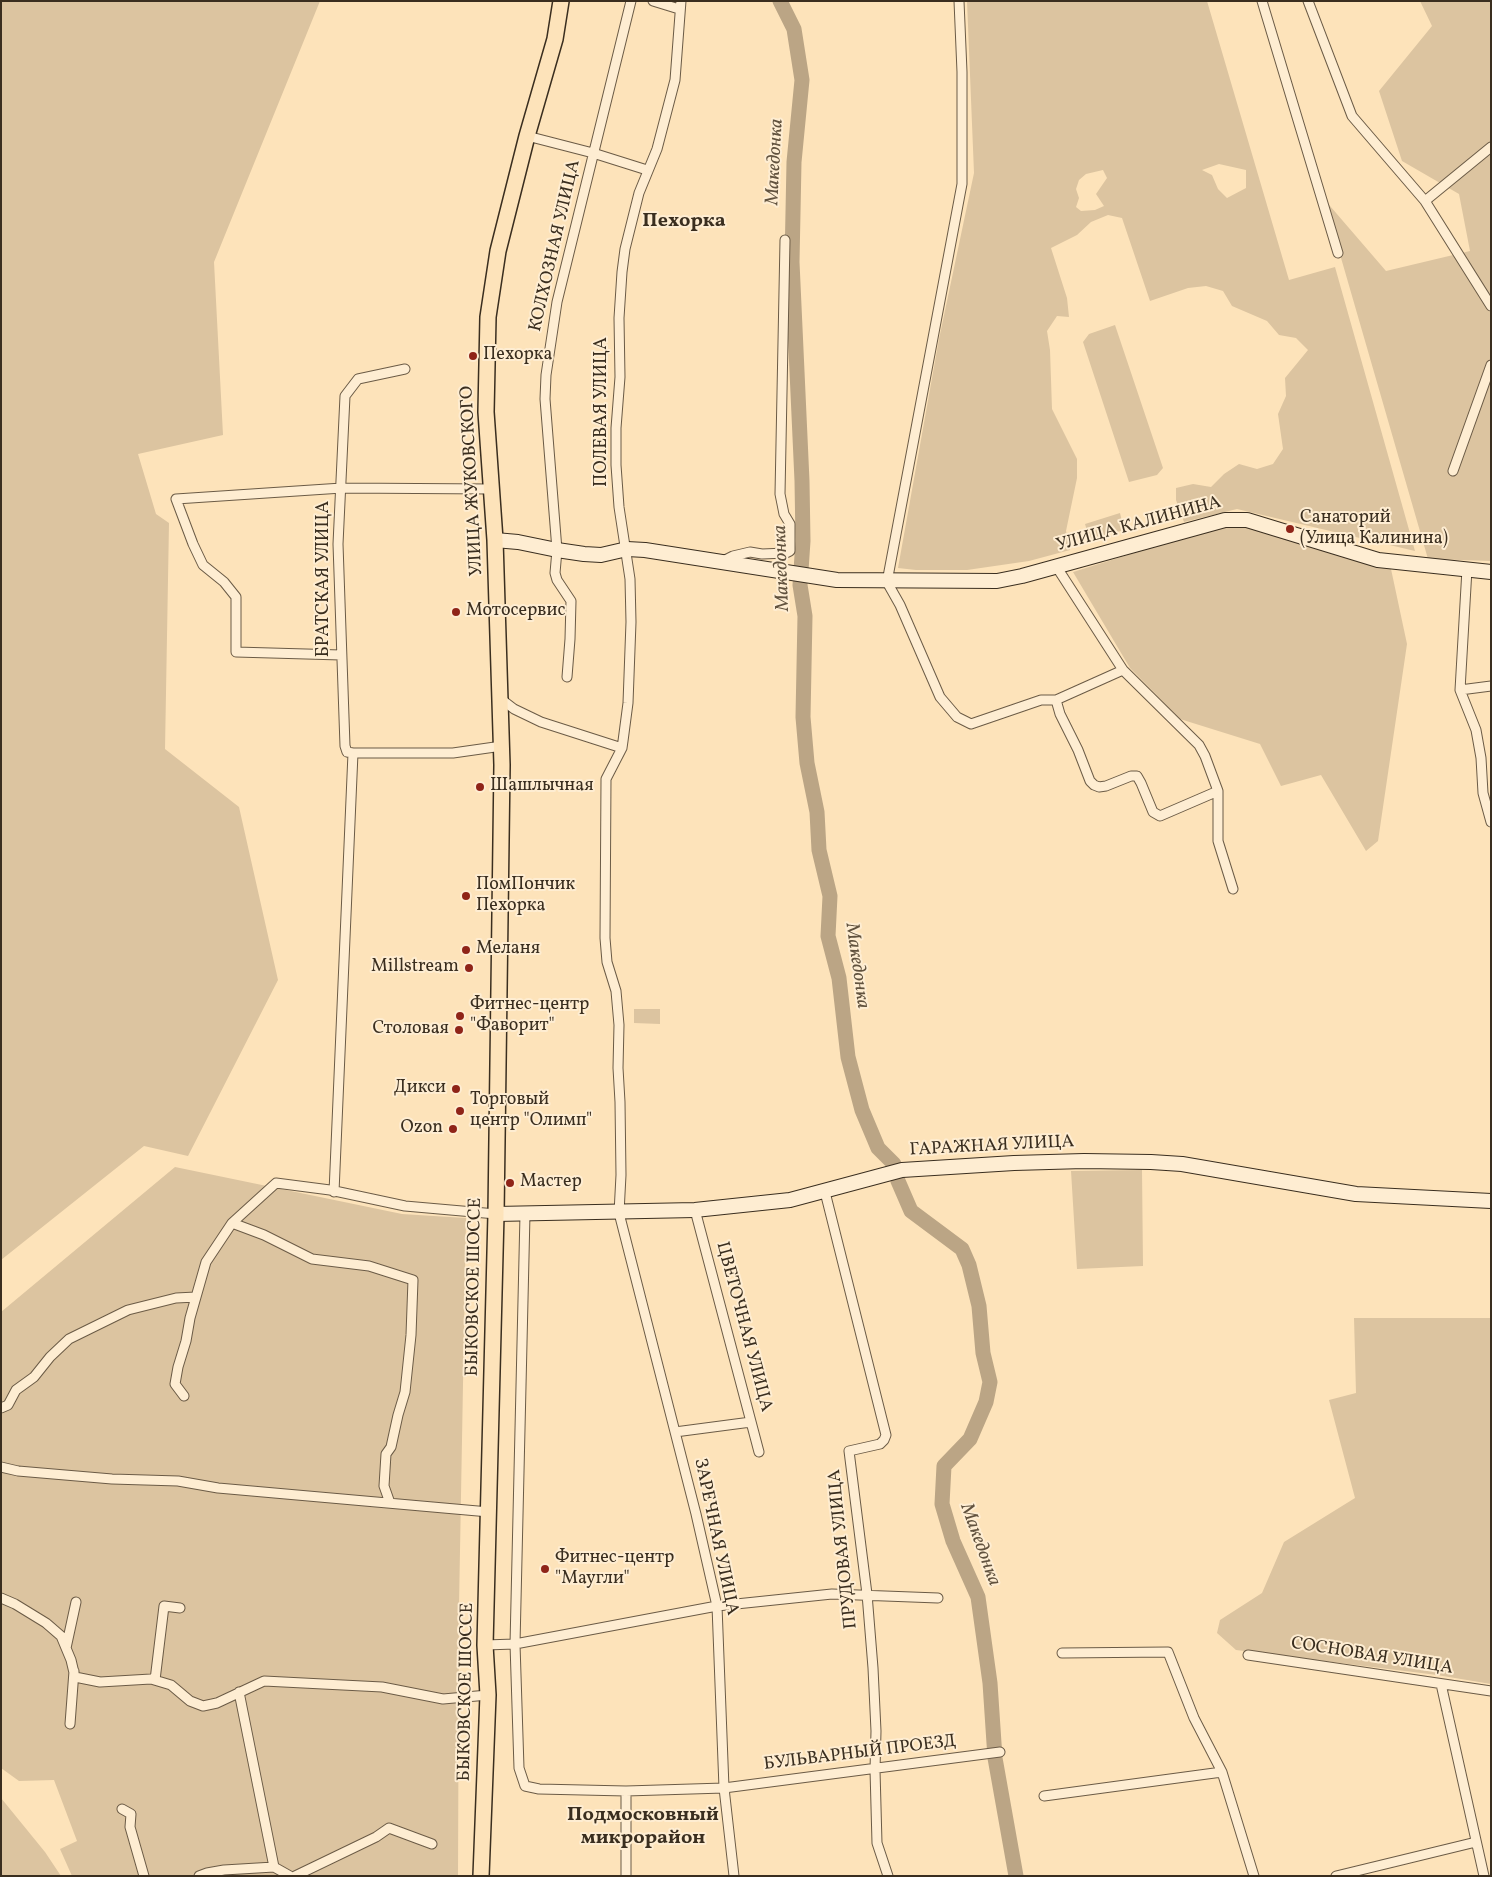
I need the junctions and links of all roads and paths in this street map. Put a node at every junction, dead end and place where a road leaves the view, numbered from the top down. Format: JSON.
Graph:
{"nodes":[{"id":1,"x":561,"y":1,"type":"edge"},
{"id":2,"x":631,"y":1,"type":"edge"},
{"id":3,"x":653,"y":1,"type":"edge"},
{"id":4,"x":959,"y":1,"type":"edge"},
{"id":5,"x":1262,"y":1,"type":"edge"},
{"id":6,"x":1308,"y":1,"type":"edge"},
{"id":7,"x":680,"y":5,"type":"edge"},
{"id":8,"x":527,"y":136,"type":"junction"},
{"id":9,"x":1491,"y":146,"type":"edge"},
{"id":10,"x":593,"y":153,"type":"junction"},
{"id":11,"x":647,"y":170,"type":"junction"},
{"id":12,"x":1426,"y":201,"type":"junction"},
{"id":13,"x":785,"y":240,"type":"dead end"},
{"id":14,"x":1338,"y":253,"type":"dead end"},
{"id":15,"x":1491,"y":306,"type":"edge"},
{"id":16,"x":1491,"y":365,"type":"edge"},
{"id":17,"x":405,"y":369,"type":"dead end"},
{"id":18,"x":1453,"y":471,"type":"dead end"},
{"id":19,"x":342,"y":488,"type":"junction"},
{"id":20,"x":491,"y":489,"type":"junction"},
{"id":21,"x":495,"y":540,"type":"junction"},
{"id":22,"x":627,"y":549,"type":"junction"},
{"id":23,"x":557,"y":550,"type":"junction"},
{"id":24,"x":721,"y":562,"type":"junction"},
{"id":25,"x":1056,"y":566,"type":"junction"},
{"id":26,"x":1467,"y":569,"type":"junction"},
{"id":27,"x":1491,"y":572,"type":"edge"},
{"id":28,"x":887,"y":582,"type":"junction"},
{"id":29,"x":341,"y":655,"type":"junction"},
{"id":30,"x":1124,"y":670,"type":"junction"},
{"id":31,"x":567,"y":678,"type":"dead end"},
{"id":32,"x":1491,"y":686,"type":"edge"},
{"id":33,"x":1460,"y":690,"type":"junction"},
{"id":34,"x":501,"y":699,"type":"junction"},
{"id":35,"x":1056,"y":700,"type":"junction"},
{"id":36,"x":502,"y":746,"type":"junction"},
{"id":37,"x":622,"y":748,"type":"junction"},
{"id":38,"x":353,"y":753,"type":"junction"},
{"id":39,"x":1218,"y":791,"type":"junction"},
{"id":40,"x":1491,"y":822,"type":"edge"},
{"id":41,"x":1233,"y":889,"type":"dead end"},
{"id":42,"x":334,"y":1192,"type":"junction"},
{"id":43,"x":825,"y":1192,"type":"junction"},
{"id":44,"x":1491,"y":1201,"type":"edge"},
{"id":45,"x":695,"y":1210,"type":"junction"},
{"id":46,"x":619,"y":1213,"type":"junction"},
{"id":47,"x":496,"y":1214,"type":"junction"},
{"id":48,"x":525,"y":1214,"type":"junction"},
{"id":49,"x":232,"y":1223,"type":"junction"},
{"id":50,"x":196,"y":1296,"type":"junction"},
{"id":51,"x":184,"y":1396,"type":"dead end"},
{"id":52,"x":1,"y":1408,"type":"edge"},
{"id":53,"x":751,"y":1422,"type":"junction"},
{"id":54,"x":675,"y":1432,"type":"junction"},
{"id":55,"x":759,"y":1452,"type":"dead end"},
{"id":56,"x":1,"y":1467,"type":"edge"},
{"id":57,"x":390,"y":1503,"type":"junction"},
{"id":58,"x":489,"y":1512,"type":"junction"},
{"id":59,"x":867,"y":1594,"type":"junction"},
{"id":60,"x":1,"y":1598,"type":"edge"},
{"id":61,"x":938,"y":1598,"type":"dead end"},
{"id":62,"x":76,"y":1602,"type":"dead end"},
{"id":63,"x":717,"y":1606,"type":"junction"},
{"id":64,"x":180,"y":1608,"type":"dead end"},
{"id":65,"x":515,"y":1644,"type":"junction"},
{"id":66,"x":485,"y":1645,"type":"junction"},
{"id":67,"x":66,"y":1648,"type":"junction"},
{"id":68,"x":1062,"y":1653,"type":"dead end"},
{"id":69,"x":1248,"y":1654,"type":"dead end"},
{"id":70,"x":74,"y":1671,"type":"junction"},
{"id":71,"x":155,"y":1680,"type":"junction"},
{"id":72,"x":1441,"y":1684,"type":"junction"},
{"id":73,"x":1491,"y":1691,"type":"edge"},
{"id":74,"x":239,"y":1692,"type":"junction"},
{"id":75,"x":488,"y":1695,"type":"junction"},
{"id":76,"x":70,"y":1724,"type":"dead end"},
{"id":77,"x":1000,"y":1752,"type":"dead end"},
{"id":78,"x":874,"y":1770,"type":"junction"},
{"id":79,"x":1222,"y":1772,"type":"junction"},
{"id":80,"x":724,"y":1788,"type":"junction"},
{"id":81,"x":626,"y":1791,"type":"junction"},
{"id":82,"x":1044,"y":1796,"type":"dead end"},
{"id":83,"x":122,"y":1809,"type":"dead end"},
{"id":84,"x":1476,"y":1842,"type":"junction"},
{"id":85,"x":432,"y":1844,"type":"dead end"},
{"id":86,"x":274,"y":1868,"type":"junction"},
{"id":87,"x":289,"y":1875,"type":"edge"},
{"id":88,"x":144,"y":1876,"type":"edge"},
{"id":89,"x":199,"y":1876,"type":"edge"},
{"id":90,"x":481,"y":1876,"type":"edge"},
{"id":91,"x":626,"y":1876,"type":"edge"},
{"id":92,"x":734,"y":1876,"type":"edge"},
{"id":93,"x":888,"y":1876,"type":"edge"},
{"id":94,"x":1254,"y":1876,"type":"edge"},
{"id":95,"x":1336,"y":1876,"type":"edge"},
{"id":96,"x":1484,"y":1876,"type":"edge"}],
"edges":[{"from":1,"to":8,"type":"main road","name":"УЛИЦА ЖУКОВСКОГО"},
{"from":2,"to":10,"type":"street","name":"КОЛХОЗНАЯ УЛИЦА"},
{"from":3,"to":7,"type":"street","name":"ПОЛЕВАЯ УЛИЦА"},
{"from":4,"to":28,"type":"street"},
{"from":5,"to":14,"type":"street"},
{"from":6,"to":12,"type":"street"},
{"from":7,"to":11,"type":"street","name":"ПОЛЕВАЯ УЛИЦА"},
{"from":8,"to":10,"type":"street"},
{"from":8,"to":20,"type":"main road","name":"УЛИЦА ЖУКОВСКОГО"},
{"from":9,"to":12,"type":"street"},
{"from":10,"to":11,"type":"street"},
{"from":10,"to":23,"type":"street","name":"КОЛХОЗНАЯ УЛИЦА"},
{"from":11,"to":22,"type":"street","name":"ПОЛЕВАЯ УЛИЦА"},
{"from":12,"to":15,"type":"street"},
{"from":13,"to":24,"type":"street"},
{"from":16,"to":18,"type":"street"},
{"from":17,"to":19,"type":"street"},
{"from":19,"to":20,"type":"street"},
{"from":19,"to":29,"type":"street","name":"БРАТСКАЯ УЛИЦА"},
{"from":19,"to":29,"type":"street","name":"БРАТСКАЯ УЛИЦА"},
{"from":20,"to":21,"type":"main road","name":"УЛИЦА ЖУКОВСКОГО"},
{"from":21,"to":23,"type":"main road","name":"УЛИЦА КАЛИНИНА"},
{"from":21,"to":34,"type":"main road","name":"УЛИЦА ЖУКОВСКОГО"},
{"from":22,"to":23,"type":"main road","name":"УЛИЦА КАЛИНИНА"},
{"from":22,"to":24,"type":"main road","name":"УЛИЦА КАЛИНИНА"},
{"from":22,"to":37,"type":"street","name":"ПОЛЕВАЯ УЛИЦА"},
{"from":23,"to":31,"type":"street","name":"КОЛХОЗНАЯ УЛИЦА"},
{"from":24,"to":28,"type":"main road","name":"УЛИЦА КАЛИНИНА"},
{"from":25,"to":26,"type":"main road","name":"УЛИЦА КАЛИНИНА"},
{"from":25,"to":28,"type":"main road","name":"УЛИЦА КАЛИНИНА"},
{"from":25,"to":30,"type":"street"},
{"from":26,"to":27,"type":"main road","name":"УЛИЦА КАЛИНИНА"},
{"from":26,"to":33,"type":"street"},
{"from":28,"to":35,"type":"street"},
{"from":29,"to":38,"type":"street","name":"БРАТСКАЯ УЛИЦА"},
{"from":30,"to":35,"type":"street"},
{"from":30,"to":39,"type":"street"},
{"from":32,"to":33,"type":"street"},
{"from":33,"to":40,"type":"street"},
{"from":34,"to":36,"type":"main road","name":"БЫКОВСКОЕ ШОССЕ"},
{"from":34,"to":37,"type":"street"},
{"from":35,"to":39,"type":"street"},
{"from":36,"to":38,"type":"street"},
{"from":36,"to":47,"type":"main road","name":"БЫКОВСКОЕ ШОССЕ"},
{"from":37,"to":46,"type":"street","name":"ПОЛЕВАЯ УЛИЦА"},
{"from":38,"to":42,"type":"street"},
{"from":39,"to":41,"type":"street"},
{"from":42,"to":47,"type":"street"},
{"from":42,"to":49,"type":"street"},
{"from":43,"to":44,"type":"main road","name":"ГАРАЖНАЯ УЛИЦА"},
{"from":43,"to":45,"type":"main road","name":"ГАРАЖНАЯ УЛИЦА"},
{"from":43,"to":59,"type":"street","name":"ПРУДОВАЯ УЛИЦА"},
{"from":45,"to":46,"type":"main road","name":"ГАРАЖНАЯ УЛИЦА"},
{"from":45,"to":53,"type":"street","name":"ЦВЕТОЧНАЯ УЛИЦА"},
{"from":46,"to":48,"type":"main road","name":"ГАРАЖНАЯ УЛИЦА"},
{"from":46,"to":54,"type":"street","name":"ЗАРЕЧНАЯ УЛИЦА"},
{"from":47,"to":48,"type":"main road","name":"ГАРАЖНАЯ УЛИЦА"},
{"from":47,"to":58,"type":"main road","name":"БЫКОВСКОЕ ШОССЕ"},
{"from":48,"to":65,"type":"street"},
{"from":49,"to":50,"type":"street"},
{"from":49,"to":57,"type":"street"},
{"from":50,"to":51,"type":"street"},
{"from":50,"to":52,"type":"street"},
{"from":53,"to":54,"type":"street"},
{"from":53,"to":55,"type":"street","name":"ЦВЕТОЧНАЯ УЛИЦА"},
{"from":54,"to":63,"type":"street","name":"ЗАРЕЧНАЯ УЛИЦА"},
{"from":56,"to":57,"type":"street"},
{"from":57,"to":58,"type":"street"},
{"from":58,"to":66,"type":"main road","name":"БЫКОВСКОЕ ШОССЕ"},
{"from":59,"to":61,"type":"street"},
{"from":59,"to":63,"type":"street"},
{"from":59,"to":78,"type":"street","name":"ПРУДОВАЯ УЛИЦА"},
{"from":60,"to":67,"type":"street"},
{"from":62,"to":67,"type":"street"},
{"from":63,"to":65,"type":"street"},
{"from":63,"to":80,"type":"street","name":"ЗАРЕЧНАЯ УЛИЦА"},
{"from":64,"to":71,"type":"street"},
{"from":65,"to":66,"type":"street"},
{"from":65,"to":81,"type":"street","name":"БУЛЬВАРНЫЙ ПРОЕЗД"},
{"from":66,"to":75,"type":"main road","name":"БЫКОВСКОЕ ШОССЕ"},
{"from":67,"to":70,"type":"street"},
{"from":68,"to":79,"type":"street"},
{"from":69,"to":72,"type":"street","name":"СОСНОВАЯ УЛИЦА"},
{"from":70,"to":71,"type":"street"},
{"from":70,"to":76,"type":"street"},
{"from":71,"to":74,"type":"street"},
{"from":72,"to":73,"type":"street","name":"СОСНОВАЯ УЛИЦА"},
{"from":72,"to":84,"type":"street"},
{"from":74,"to":75,"type":"street"},
{"from":74,"to":86,"type":"street"},
{"from":75,"to":90,"type":"main road","name":"БЫКОВСКОЕ ШОССЕ"},
{"from":77,"to":78,"type":"street","name":"БУЛЬВАРНЫЙ ПРОЕЗД"},
{"from":78,"to":80,"type":"street","name":"БУЛЬВАРНЫЙ ПРОЕЗД"},
{"from":78,"to":93,"type":"street","name":"ПРУДОВАЯ УЛИЦА"},
{"from":79,"to":82,"type":"street"},
{"from":79,"to":94,"type":"street"},
{"from":80,"to":81,"type":"street","name":"БУЛЬВАРНЫЙ ПРОЕЗД"},
{"from":80,"to":92,"type":"street","name":"ЗАРЕЧНАЯ УЛИЦА"},
{"from":81,"to":91,"type":"street"},
{"from":83,"to":88,"type":"street"},
{"from":84,"to":95,"type":"street"},
{"from":84,"to":96,"type":"street"},
{"from":85,"to":87,"type":"street"},
{"from":86,"to":87,"type":"street"},
{"from":86,"to":89,"type":"street"}]}
